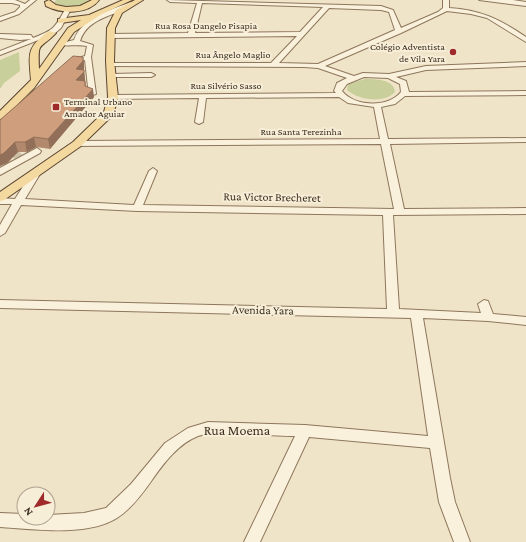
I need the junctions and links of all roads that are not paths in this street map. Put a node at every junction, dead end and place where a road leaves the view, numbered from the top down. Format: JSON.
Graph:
{"nodes":[{"id":1,"x":33,"y":0,"type":"edge"},
{"id":2,"x":96,"y":0,"type":"edge"},
{"id":3,"x":130,"y":0,"type":"edge"},
{"id":4,"x":140,"y":0,"type":"edge"},
{"id":5,"x":170,"y":0,"type":"edge"},
{"id":6,"x":446,"y":0,"type":"edge"},
{"id":7,"x":482,"y":0,"type":"edge"},
{"id":8,"x":0,"y":1,"type":"edge"},
{"id":9,"x":48,"y":1,"type":"edge"},
{"id":10,"x":200,"y":1,"type":"edge"},
{"id":11,"x":526,"y":4,"type":"edge"},
{"id":12,"x":88,"y":6,"type":"junction"},
{"id":13,"x":328,"y":6,"type":"junction"},
{"id":14,"x":23,"y":7,"type":"junction"},
{"id":15,"x":68,"y":9,"type":"junction"},
{"id":16,"x":446,"y":9,"type":"junction"},
{"id":17,"x":98,"y":14,"type":"junction"},
{"id":18,"x":1,"y":19,"type":"edge"},
{"id":19,"x":61,"y":21,"type":"junction"},
{"id":20,"x":399,"y":32,"type":"junction"},
{"id":21,"x":52,"y":33,"type":"junction"},
{"id":22,"x":302,"y":34,"type":"junction"},
{"id":23,"x":191,"y":35,"type":"junction"},
{"id":24,"x":0,"y":36,"type":"edge"},
{"id":25,"x":110,"y":36,"type":"junction"},
{"id":26,"x":20,"y":38,"type":"junction"},
{"id":27,"x":526,"y":40,"type":"edge"},
{"id":28,"x":77,"y":42,"type":"junction"},
{"id":29,"x":61,"y":44,"type":"junction"},
{"id":30,"x":33,"y":45,"type":"junction"},
{"id":31,"x":0,"y":54,"type":"edge"},
{"id":32,"x":88,"y":56,"type":"junction"},
{"id":33,"x":274,"y":64,"type":"junction"},
{"id":34,"x":526,"y":64,"type":"edge"},
{"id":35,"x":111,"y":65,"type":"junction"},
{"id":36,"x":319,"y":66,"type":"junction"},
{"id":37,"x":61,"y":72,"type":"edge"},
{"id":38,"x":151,"y":75,"type":"dead end"},
{"id":39,"x":112,"y":76,"type":"junction"},
{"id":40,"x":389,"y":76,"type":"junction"},
{"id":41,"x":353,"y":78,"type":"junction"},
{"id":42,"x":35,"y":80,"type":"junction"},
{"id":43,"x":526,"y":93,"type":"edge"},
{"id":44,"x":92,"y":94,"type":"edge"},
{"id":45,"x":404,"y":94,"type":"junction"},
{"id":46,"x":203,"y":95,"type":"junction"},
{"id":47,"x":339,"y":95,"type":"junction"},
{"id":48,"x":112,"y":96,"type":"junction"},
{"id":49,"x":377,"y":105,"type":"junction"},
{"id":50,"x":21,"y":108,"type":"edge"},
{"id":51,"x":5,"y":118,"type":"edge"},
{"id":52,"x":199,"y":122,"type":"dead end"},
{"id":53,"x":0,"y":126,"type":"edge"},
{"id":54,"x":526,"y":140,"type":"edge"},
{"id":55,"x":386,"y":141,"type":"junction"},
{"id":56,"x":77,"y":144,"type":"junction"},
{"id":57,"x":37,"y":151,"type":"dead end"},
{"id":58,"x":153,"y":171,"type":"dead end"},
{"id":59,"x":0,"y":172,"type":"edge"},
{"id":60,"x":35,"y":174,"type":"junction"},
{"id":61,"x":0,"y":197,"type":"edge"},
{"id":62,"x":0,"y":201,"type":"edge"},
{"id":63,"x":18,"y":204,"type":"junction"},
{"id":64,"x":138,"y":208,"type":"junction"},
{"id":65,"x":526,"y":211,"type":"edge"},
{"id":66,"x":388,"y":212,"type":"junction"},
{"id":67,"x":400,"y":212,"type":"junction"},
{"id":68,"x":0,"y":233,"type":"edge"},
{"id":69,"x":0,"y":304,"type":"edge"},
{"id":70,"x":484,"y":304,"type":"dead end"},
{"id":71,"x":393,"y":312,"type":"junction"},
{"id":72,"x":416,"y":314,"type":"junction"},
{"id":73,"x":488,"y":317,"type":"junction"},
{"id":74,"x":526,"y":321,"type":"edge"},
{"id":75,"x":305,"y":431,"type":"junction"},
{"id":76,"x":437,"y":443,"type":"junction"},
{"id":77,"x":0,"y":520,"type":"edge"},
{"id":78,"x":252,"y":542,"type":"edge"},
{"id":79,"x":462,"y":542,"type":"edge"}],
"edges":[{"from":1,"to":14,"type":"street"},
{"from":2,"to":12,"type":"main road"},
{"from":3,"to":17,"type":"main road"},
{"from":4,"to":17,"type":"street"},
{"from":4,"to":25,"type":"main road"},
{"from":5,"to":10,"type":"street"},
{"from":6,"to":16,"type":"street"},
{"from":7,"to":11,"type":"street"},
{"from":8,"to":14,"type":"street"},
{"from":9,"to":15,"type":"main road"},
{"from":10,"to":13,"type":"street"},
{"from":10,"to":23,"type":"street"},
{"from":12,"to":15,"type":"main road"},
{"from":12,"to":17,"type":"main road"},
{"from":13,"to":20,"type":"street"},
{"from":13,"to":22,"type":"street"},
{"from":14,"to":18,"type":"street"},
{"from":15,"to":19,"type":"street"},
{"from":16,"to":20,"type":"street"},
{"from":16,"to":27,"type":"street"},
{"from":17,"to":19,"type":"main road"},
{"from":17,"to":25,"type":"main road"},
{"from":17,"to":28,"type":"street"},
{"from":17,"to":29,"type":"main road"},
{"from":19,"to":21,"type":"street"},
{"from":20,"to":36,"type":"street"},
{"from":21,"to":26,"type":"street"},
{"from":21,"to":30,"type":"main road"},
{"from":22,"to":23,"type":"street","name":"Rua Rosa Dangelo Pisapia"},
{"from":22,"to":33,"type":"street"},
{"from":23,"to":25,"type":"street","name":"Rua Rosa Dangelo Pisapia"},
{"from":24,"to":26,"type":"street"},
{"from":25,"to":35,"type":"main road"},
{"from":26,"to":30,"type":"street"},
{"from":28,"to":29,"type":"street"},
{"from":28,"to":32,"type":"street"},
{"from":29,"to":42,"type":"main road"},
{"from":30,"to":31,"type":"street"},
{"from":30,"to":42,"type":"main road"},
{"from":32,"to":37,"type":"street"},
{"from":32,"to":44,"type":"street"},
{"from":33,"to":35,"type":"street","name":"Rua Ângelo Maglio"},
{"from":33,"to":36,"type":"street","name":"Rua Ângelo Maglio"},
{"from":34,"to":40,"type":"street"},
{"from":35,"to":39,"type":"main road"},
{"from":36,"to":41,"type":"street","name":"Rua Ângelo Maglio"},
{"from":38,"to":39,"type":"street"},
{"from":39,"to":48,"type":"main road"},
{"from":40,"to":41,"type":"street"},
{"from":40,"to":45,"type":"street"},
{"from":41,"to":47,"type":"street"},
{"from":42,"to":51,"type":"main road"},
{"from":43,"to":45,"type":"street"},
{"from":45,"to":49,"type":"street"},
{"from":46,"to":47,"type":"street","name":"Rua Silvério Sasso"},
{"from":46,"to":48,"type":"street","name":"Rua Silvério Sasso"},
{"from":46,"to":52,"type":"street"},
{"from":47,"to":49,"type":"street"},
{"from":48,"to":56,"type":"main road"},
{"from":49,"to":55,"type":"street"},
{"from":50,"to":51,"type":"street"},
{"from":51,"to":53,"type":"street"},
{"from":54,"to":55,"type":"street","name":"Rua Santa Terezinha"},
{"from":55,"to":56,"type":"street","name":"Rua Santa Terezinha"},
{"from":55,"to":67,"type":"street"},
{"from":56,"to":60,"type":"main road"},
{"from":57,"to":59,"type":"street"},
{"from":58,"to":64,"type":"street"},
{"from":60,"to":61,"type":"main road"},
{"from":60,"to":63,"type":"street"},
{"from":62,"to":63,"type":"street","name":"Rua Victor Brecheret"},
{"from":63,"to":64,"type":"street","name":"Rua Victor Brecheret"},
{"from":63,"to":68,"type":"street"},
{"from":64,"to":66,"type":"street","name":"Rua Victor Brecheret"},
{"from":65,"to":67,"type":"street","name":"Rua Victor Brecheret"},
{"from":66,"to":67,"type":"street","name":"Rua Victor Brecheret"},
{"from":66,"to":71,"type":"street"},
{"from":69,"to":71,"type":"street","name":"Avenida Yara"},
{"from":70,"to":73,"type":"street"},
{"from":71,"to":72,"type":"street","name":"Avenida Yara"},
{"from":72,"to":73,"type":"street","name":"Avenida Yara"},
{"from":72,"to":76,"type":"street"},
{"from":73,"to":74,"type":"street","name":"Avenida Yara"},
{"from":75,"to":76,"type":"street","name":"Rua Moema"},
{"from":75,"to":77,"type":"street","name":"Rua Moema"},
{"from":75,"to":78,"type":"street"},
{"from":76,"to":79,"type":"street"}]}
